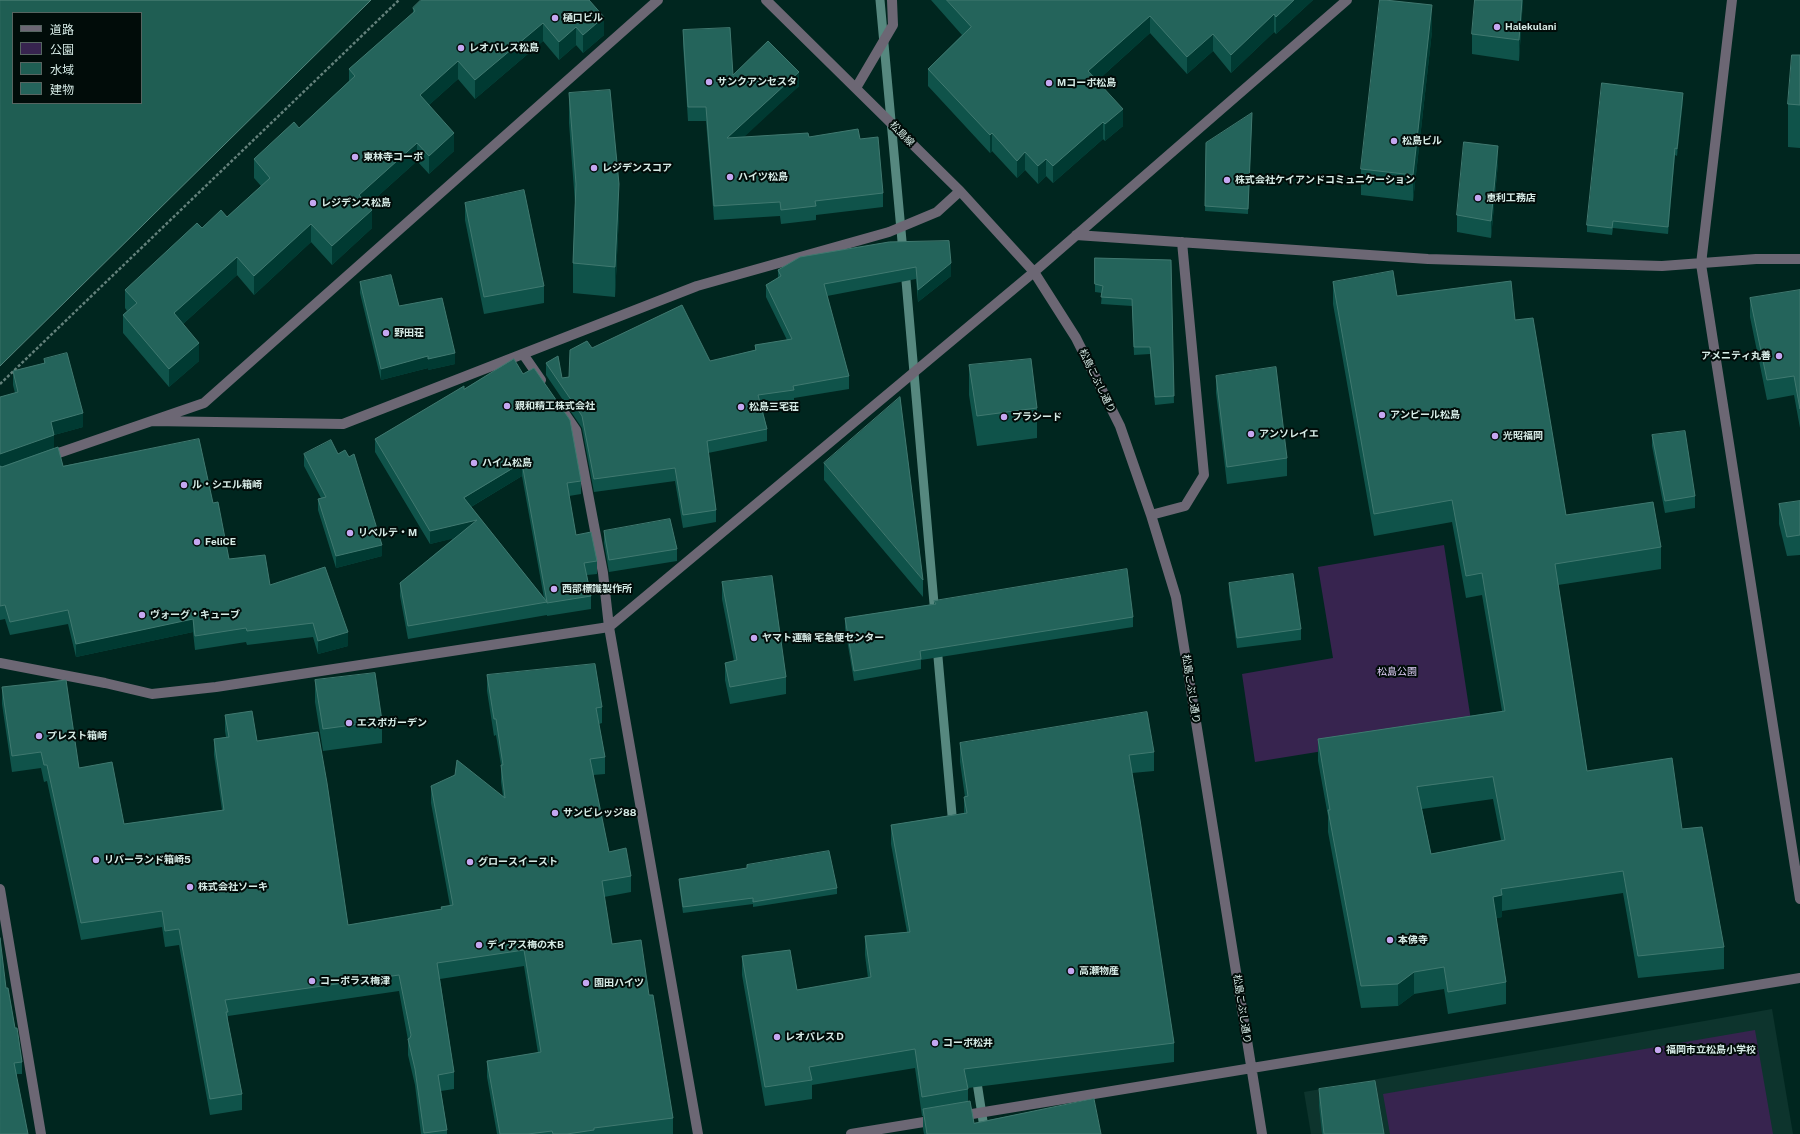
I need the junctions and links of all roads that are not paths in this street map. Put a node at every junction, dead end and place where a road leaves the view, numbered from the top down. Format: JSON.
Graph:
{"nodes":[{"id":1,"x":658,"y":0,"type":"edge"},
{"id":2,"x":766,"y":0,"type":"edge"},
{"id":3,"x":892,"y":0,"type":"edge"},
{"id":4,"x":1347,"y":0,"type":"edge"},
{"id":5,"x":1732,"y":0,"type":"edge"},
{"id":6,"x":856,"y":88,"type":"junction"},
{"id":7,"x":960,"y":192,"type":"junction"},
{"id":8,"x":1076,"y":235,"type":"junction"},
{"id":9,"x":1182,"y":242,"type":"junction"},
{"id":10,"x":1800,"y":259,"type":"edge"},
{"id":11,"x":1701,"y":264,"type":"junction"},
{"id":12,"x":1034,"y":272,"type":"junction"},
{"id":13,"x":523,"y":354,"type":"junction"},
{"id":14,"x":545,"y":386,"type":"edge"},
{"id":15,"x":558,"y":405,"type":"edge"},
{"id":16,"x":152,"y":421,"type":"junction"},
{"id":17,"x":36,"y":461,"type":"edge"},
{"id":18,"x":1151,"y":515,"type":"junction"},
{"id":19,"x":610,"y":628,"type":"junction"},
{"id":20,"x":0,"y":663,"type":"edge"},
{"id":21,"x":0,"y":889,"type":"edge"},
{"id":22,"x":1800,"y":899,"type":"edge"},
{"id":23,"x":1800,"y":978,"type":"edge"},
{"id":24,"x":1251,"y":1067,"type":"junction"},
{"id":25,"x":41,"y":1134,"type":"edge"},
{"id":26,"x":698,"y":1134,"type":"edge"},
{"id":27,"x":851,"y":1134,"type":"edge"},
{"id":28,"x":1262,"y":1134,"type":"edge"}],
"edges":[{"from":1,"to":16,"type":"street"},
{"from":2,"to":6,"type":"street","name":"松島線"},
{"from":3,"to":6,"type":"street"},
{"from":4,"to":8,"type":"street"},
{"from":5,"to":11,"type":"street"},
{"from":6,"to":7,"type":"street","name":"松島線"},
{"from":7,"to":12,"type":"street","name":"松島線"},
{"from":7,"to":13,"type":"street"},
{"from":8,"to":9,"type":"street"},
{"from":8,"to":12,"type":"street"},
{"from":9,"to":11,"type":"street"},
{"from":9,"to":18,"type":"street"},
{"from":10,"to":11,"type":"street"},
{"from":11,"to":22,"type":"street"},
{"from":12,"to":18,"type":"street","name":"松島こぶし通り"},
{"from":12,"to":19,"type":"street"},
{"from":13,"to":14,"type":"street"},
{"from":13,"to":16,"type":"street"},
{"from":15,"to":19,"type":"street"},
{"from":16,"to":17,"type":"street"},
{"from":18,"to":24,"type":"street","name":"松島こぶし通り"},
{"from":19,"to":20,"type":"street"},
{"from":19,"to":26,"type":"street"},
{"from":21,"to":25,"type":"street"},
{"from":23,"to":24,"type":"street"},
{"from":24,"to":27,"type":"street"},
{"from":24,"to":28,"type":"street","name":"松島こぶし通り"}]}
